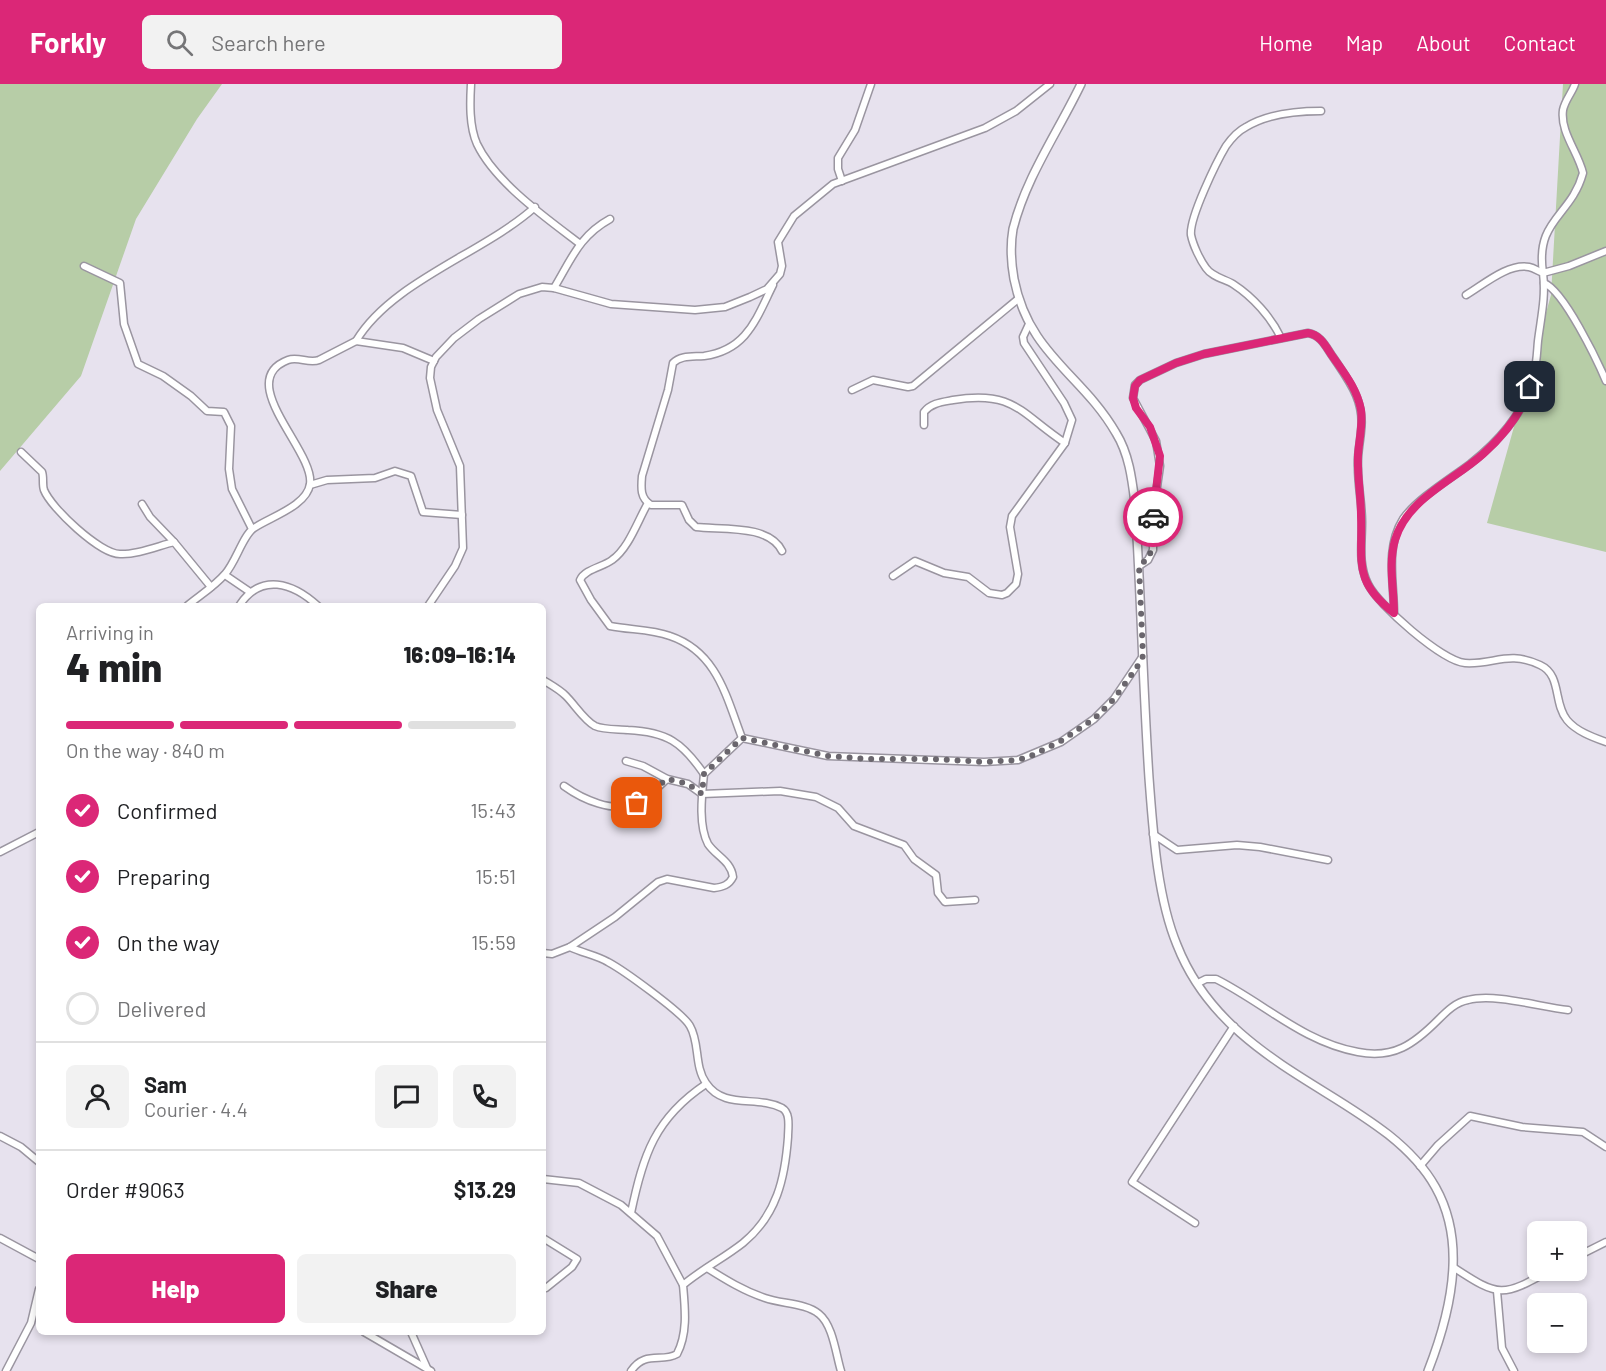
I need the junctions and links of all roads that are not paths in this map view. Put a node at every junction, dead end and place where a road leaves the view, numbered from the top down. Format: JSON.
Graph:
{"nodes":[{"id":1,"x":471,"y":84,"type":"edge"},
{"id":2,"x":871,"y":84,"type":"edge"},
{"id":3,"x":1050,"y":84,"type":"edge"},
{"id":4,"x":1081,"y":84,"type":"edge"},
{"id":5,"x":1575,"y":84,"type":"edge"},
{"id":6,"x":1321,"y":111,"type":"dead end"},
{"id":7,"x":842,"y":181,"type":"junction"},
{"id":8,"x":535,"y":207,"type":"junction"},
{"id":9,"x":610,"y":219,"type":"dead end"},
{"id":10,"x":579,"y":243,"type":"junction"},
{"id":11,"x":1606,"y":252,"type":"edge"},
{"id":12,"x":84,"y":266,"type":"dead end"},
{"id":13,"x":1543,"y":273,"type":"junction"},
{"id":14,"x":775,"y":282,"type":"junction"},
{"id":15,"x":1544,"y":283,"type":"junction"},
{"id":16,"x":554,"y":288,"type":"junction"},
{"id":17,"x":1466,"y":295,"type":"dead end"},
{"id":18,"x":1018,"y":299,"type":"junction"},
{"id":19,"x":1029,"y":324,"type":"junction"},
{"id":20,"x":1281,"y":338,"type":"junction"},
{"id":21,"x":356,"y":341,"type":"junction"},
{"id":22,"x":434,"y":361,"type":"junction"},
{"id":23,"x":1606,"y":381,"type":"edge"},
{"id":24,"x":852,"y":390,"type":"dead end"},
{"id":25,"x":924,"y":425,"type":"dead end"},
{"id":26,"x":1065,"y":443,"type":"junction"},
{"id":27,"x":21,"y":452,"type":"dead end"},
{"id":28,"x":310,"y":485,"type":"junction"},
{"id":29,"x":648,"y":503,"type":"junction"},
{"id":30,"x":142,"y":504,"type":"dead end"},
{"id":31,"x":462,"y":515,"type":"junction"},
{"id":32,"x":252,"y":529,"type":"junction"},
{"id":33,"x":174,"y":542,"type":"junction"},
{"id":34,"x":782,"y":551,"type":"dead end"},
{"id":35,"x":1139,"y":566,"type":"junction"},
{"id":36,"x":225,"y":575,"type":"junction"},
{"id":37,"x":893,"y":576,"type":"dead end"},
{"id":38,"x":211,"y":586,"type":"junction"},
{"id":39,"x":250,"y":592,"type":"junction"},
{"id":40,"x":191,"y":603,"type":"edge"},
{"id":41,"x":241,"y":603,"type":"edge"},
{"id":42,"x":314,"y":603,"type":"edge"},
{"id":43,"x":430,"y":603,"type":"edge"},
{"id":44,"x":1394,"y":613,"type":"junction"},
{"id":45,"x":1143,"y":656,"type":"junction"},
{"id":46,"x":546,"y":682,"type":"edge"},
{"id":47,"x":742,"y":738,"type":"junction"},
{"id":48,"x":1606,"y":742,"type":"edge"},
{"id":49,"x":626,"y":761,"type":"dead end"},
{"id":50,"x":704,"y":774,"type":"junction"},
{"id":51,"x":667,"y":779,"type":"junction"},
{"id":52,"x":564,"y":786,"type":"dead end"},
{"id":53,"x":702,"y":794,"type":"junction"},
{"id":54,"x":36,"y":834,"type":"edge"},
{"id":55,"x":1154,"y":834,"type":"junction"},
{"id":56,"x":0,"y":852,"type":"edge"},
{"id":57,"x":1328,"y":860,"type":"dead end"},
{"id":58,"x":975,"y":900,"type":"dead end"},
{"id":59,"x":570,"y":947,"type":"junction"},
{"id":60,"x":546,"y":953,"type":"edge"},
{"id":61,"x":1198,"y":983,"type":"junction"},
{"id":62,"x":1568,"y":1010,"type":"dead end"},
{"id":63,"x":1234,"y":1026,"type":"junction"},
{"id":64,"x":706,"y":1084,"type":"junction"},
{"id":65,"x":0,"y":1136,"type":"edge"},
{"id":66,"x":1606,"y":1147,"type":"edge"},
{"id":67,"x":36,"y":1159,"type":"edge"},
{"id":68,"x":1420,"y":1166,"type":"junction"},
{"id":69,"x":546,"y":1179,"type":"edge"},
{"id":70,"x":631,"y":1213,"type":"junction"},
{"id":71,"x":1195,"y":1223,"type":"dead end"},
{"id":72,"x":0,"y":1238,"type":"edge"},
{"id":73,"x":546,"y":1240,"type":"edge"},
{"id":74,"x":1606,"y":1242,"type":"edge"},
{"id":75,"x":1587,"y":1252,"type":"edge"},
{"id":76,"x":36,"y":1257,"type":"edge"},
{"id":77,"x":1453,"y":1267,"type":"junction"},
{"id":78,"x":707,"y":1268,"type":"junction"},
{"id":79,"x":1531,"y":1281,"type":"edge"},
{"id":80,"x":683,"y":1285,"type":"junction"},
{"id":81,"x":546,"y":1288,"type":"dead end"},
{"id":82,"x":1497,"y":1291,"type":"junction"},
{"id":83,"x":36,"y":1301,"type":"edge"},
{"id":84,"x":369,"y":1335,"type":"edge"},
{"id":85,"x":412,"y":1335,"type":"edge"},
{"id":86,"x":429,"y":1370,"type":"edge"},
{"id":87,"x":6,"y":1371,"type":"edge"},
{"id":88,"x":631,"y":1371,"type":"edge"},
{"id":89,"x":841,"y":1371,"type":"edge"},
{"id":90,"x":1428,"y":1371,"type":"edge"},
{"id":91,"x":1514,"y":1371,"type":"edge"}],
"edges":[{"from":1,"to":8,"type":"street"},
{"from":2,"to":7,"type":"street"},
{"from":3,"to":7,"type":"street"},
{"from":4,"to":18,"type":"street"},
{"from":5,"to":13,"type":"street"},
{"from":6,"to":20,"type":"street"},
{"from":7,"to":14,"type":"street"},
{"from":8,"to":10,"type":"street"},
{"from":8,"to":21,"type":"street"},
{"from":9,"to":10,"type":"street"},
{"from":10,"to":16,"type":"street"},
{"from":11,"to":13,"type":"street"},
{"from":12,"to":32,"type":"street"},
{"from":13,"to":15,"type":"street"},
{"from":13,"to":17,"type":"street"},
{"from":14,"to":16,"type":"street"},
{"from":14,"to":29,"type":"street"},
{"from":15,"to":23,"type":"street"},
{"from":15,"to":44,"type":"street"},
{"from":16,"to":22,"type":"street"},
{"from":18,"to":19,"type":"street"},
{"from":18,"to":24,"type":"street"},
{"from":19,"to":26,"type":"street"},
{"from":19,"to":35,"type":"street"},
{"from":20,"to":35,"type":"street"},
{"from":20,"to":44,"type":"street"},
{"from":21,"to":22,"type":"street"},
{"from":21,"to":28,"type":"street"},
{"from":22,"to":31,"type":"street"},
{"from":25,"to":26,"type":"street"},
{"from":26,"to":37,"type":"street"},
{"from":27,"to":33,"type":"street"},
{"from":28,"to":31,"type":"street"},
{"from":28,"to":32,"type":"street"},
{"from":29,"to":34,"type":"street"},
{"from":29,"to":47,"type":"street"},
{"from":30,"to":33,"type":"street"},
{"from":31,"to":43,"type":"street"},
{"from":32,"to":36,"type":"street"},
{"from":33,"to":38,"type":"street"},
{"from":35,"to":45,"type":"street"},
{"from":36,"to":38,"type":"street"},
{"from":36,"to":39,"type":"street"},
{"from":38,"to":40,"type":"street"},
{"from":39,"to":41,"type":"street"},
{"from":39,"to":42,"type":"street"},
{"from":44,"to":48,"type":"street"},
{"from":45,"to":47,"type":"street"},
{"from":45,"to":55,"type":"street"},
{"from":46,"to":50,"type":"street"},
{"from":47,"to":50,"type":"street"},
{"from":49,"to":51,"type":"street"},
{"from":50,"to":53,"type":"street"},
{"from":51,"to":52,"type":"street"},
{"from":51,"to":53,"type":"street"},
{"from":53,"to":58,"type":"street"},
{"from":53,"to":59,"type":"street"},
{"from":54,"to":56,"type":"street"},
{"from":55,"to":57,"type":"street"},
{"from":55,"to":61,"type":"street"},
{"from":59,"to":60,"type":"street"},
{"from":59,"to":64,"type":"street"},
{"from":61,"to":62,"type":"street"},
{"from":61,"to":63,"type":"street"},
{"from":63,"to":68,"type":"street"},
{"from":63,"to":71,"type":"street"},
{"from":64,"to":70,"type":"street"},
{"from":64,"to":78,"type":"street"},
{"from":65,"to":67,"type":"street"},
{"from":66,"to":68,"type":"street"},
{"from":68,"to":77,"type":"street"},
{"from":69,"to":70,"type":"street"},
{"from":70,"to":80,"type":"street"},
{"from":72,"to":76,"type":"street"},
{"from":73,"to":81,"type":"street"},
{"from":74,"to":75,"type":"street"},
{"from":77,"to":82,"type":"street"},
{"from":77,"to":90,"type":"street"},
{"from":78,"to":80,"type":"street"},
{"from":78,"to":89,"type":"street"},
{"from":79,"to":82,"type":"street"},
{"from":80,"to":88,"type":"street"},
{"from":82,"to":91,"type":"street"},
{"from":83,"to":87,"type":"street"},
{"from":84,"to":86,"type":"street"},
{"from":85,"to":86,"type":"street"}]}
